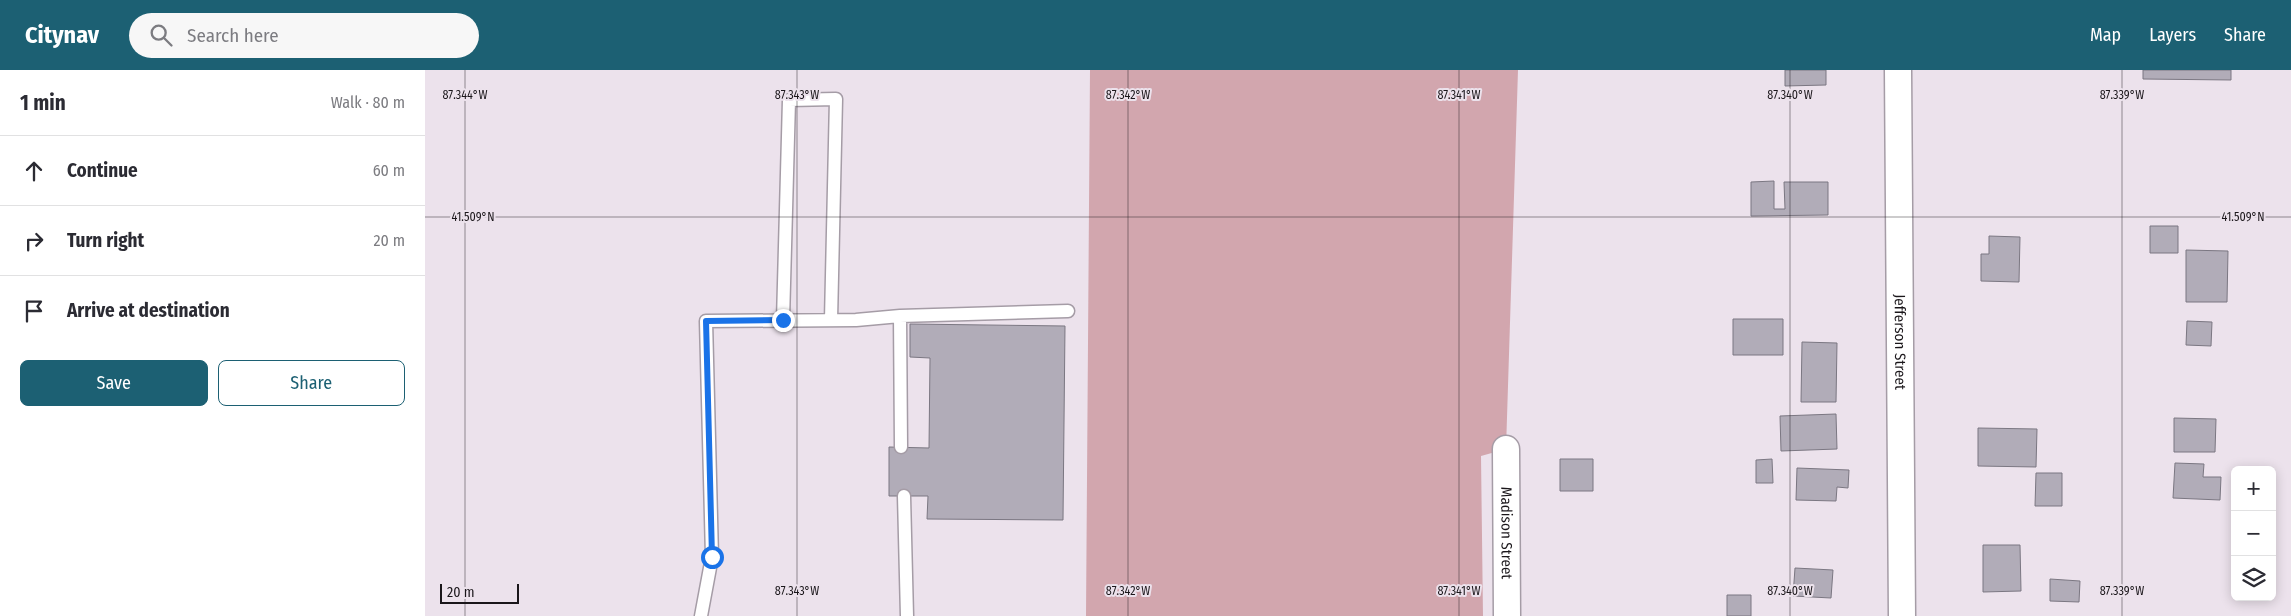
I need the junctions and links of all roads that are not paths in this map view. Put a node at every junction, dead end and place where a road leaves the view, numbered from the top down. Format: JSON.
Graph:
{"nodes":[{"id":1,"x":1898,"y":70,"type":"edge"},
{"id":2,"x":1068,"y":311,"type":"dead end"},
{"id":3,"x":900,"y":316,"type":"junction"},
{"id":4,"x":783,"y":320,"type":"junction"},
{"id":5,"x":831,"y":320,"type":"junction"},
{"id":6,"x":901,"y":447,"type":"dead end"},
{"id":7,"x":1506,"y":450,"type":"dead end"},
{"id":8,"x":904,"y":496,"type":"dead end"},
{"id":9,"x":701,"y":616,"type":"edge"},
{"id":10,"x":907,"y":616,"type":"edge"},
{"id":11,"x":1507,"y":616,"type":"edge"},
{"id":12,"x":1902,"y":616,"type":"edge"}],
"edges":[{"from":1,"to":12,"type":"street","name":"Jefferson Street"},
{"from":2,"to":3,"type":"lane"},
{"from":3,"to":5,"type":"lane"},
{"from":3,"to":6,"type":"lane"},
{"from":4,"to":5,"type":"lane"},
{"from":4,"to":5,"type":"lane"},
{"from":4,"to":9,"type":"lane"},
{"from":7,"to":11,"type":"street","name":"Madison Street"},
{"from":8,"to":10,"type":"lane"}]}
